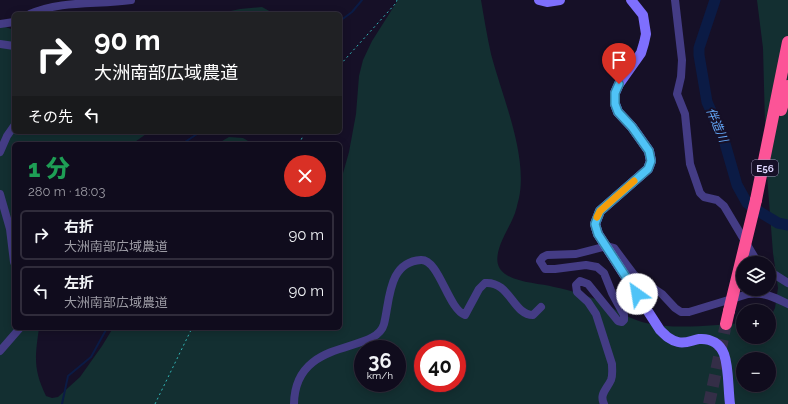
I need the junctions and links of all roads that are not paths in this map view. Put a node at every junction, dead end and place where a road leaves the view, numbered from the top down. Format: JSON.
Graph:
{"nodes":[{"id":1,"x":131,"y":0,"type":"edge"},
{"id":2,"x":539,"y":0,"type":"edge"},
{"id":3,"x":560,"y":0,"type":"edge"},
{"id":4,"x":631,"y":0,"type":"edge"},
{"id":5,"x":675,"y":0,"type":"edge"},
{"id":6,"x":34,"y":12,"type":"edge"},
{"id":7,"x":12,"y":22,"type":"edge"},
{"id":8,"x":0,"y":24,"type":"edge"},
{"id":9,"x":788,"y":42,"type":"edge"},
{"id":10,"x":0,"y":44,"type":"edge"},
{"id":11,"x":12,"y":46,"type":"edge"},
{"id":12,"x":788,"y":86,"type":"edge"},
{"id":13,"x":12,"y":129,"type":"edge"},
{"id":14,"x":772,"y":135,"type":"junction"},
{"id":15,"x":0,"y":152,"type":"edge"},
{"id":16,"x":0,"y":194,"type":"edge"},
{"id":17,"x":12,"y":246,"type":"edge"},
{"id":18,"x":607,"y":246,"type":"junction"},
{"id":19,"x":754,"y":256,"type":"edge"},
{"id":20,"x":776,"y":275,"type":"edge"},
{"id":21,"x":788,"y":283,"type":"edge"},
{"id":22,"x":788,"y":304,"type":"edge"},
{"id":23,"x":541,"y":307,"type":"dead end"},
{"id":24,"x":726,"y":324,"type":"tunnel mouth"},
{"id":25,"x":18,"y":330,"type":"edge"},
{"id":26,"x":0,"y":351,"type":"edge"},
{"id":27,"x":294,"y":404,"type":"edge"},
{"id":28,"x":604,"y":404,"type":"edge"},
{"id":29,"x":730,"y":404,"type":"edge"}],
"edges":[{"from":1,"to":6,"type":"street"},
{"from":2,"to":3,"type":"street"},
{"from":4,"to":18,"type":"street"},
{"from":5,"to":19,"type":"street"},
{"from":7,"to":8,"type":"street"},
{"from":9,"to":14,"type":"highway"},
{"from":10,"to":11,"type":"street"},
{"from":12,"to":14,"type":"highway","number":"E56"},
{"from":13,"to":15,"type":"street"},
{"from":14,"to":24,"type":"highway","number":"E56","bridge":true},
{"from":16,"to":17,"type":"street"},
{"from":18,"to":22,"type":"street"},
{"from":18,"to":28,"type":"street"},
{"from":18,"to":29,"type":"street"},
{"from":20,"to":21,"type":"street"},
{"from":23,"to":27,"type":"street"},
{"from":25,"to":26,"type":"street"}]}
